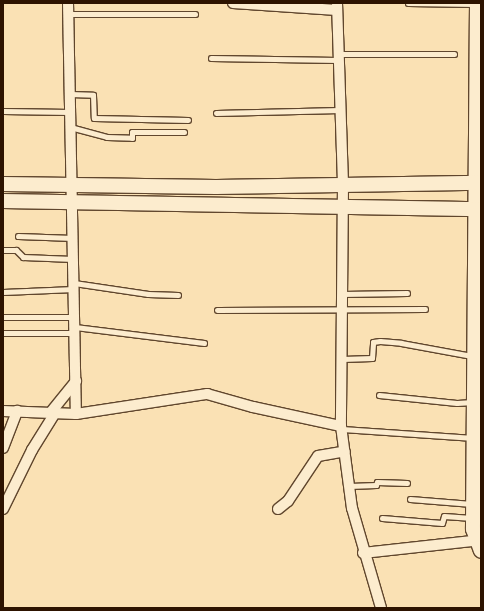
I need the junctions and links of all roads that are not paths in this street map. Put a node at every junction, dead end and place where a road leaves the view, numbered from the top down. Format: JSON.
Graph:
{"nodes":[{"id":1,"x":68,"y":3,"type":"edge"},
{"id":2,"x":233,"y":3,"type":"edge"},
{"id":3,"x":408,"y":3,"type":"edge"},
{"id":4,"x":477,"y":3,"type":"edge"},
{"id":5,"x":337,"y":6,"type":"edge"},
{"id":6,"x":68,"y":14,"type":"junction"},
{"id":7,"x":195,"y":14,"type":"dead end"},
{"id":8,"x":454,"y":54,"type":"dead end"},
{"id":9,"x":338,"y":57,"type":"junction"},
{"id":10,"x":211,"y":58,"type":"dead end"},
{"id":11,"x":70,"y":94,"type":"junction"},
{"id":12,"x":340,"y":110,"type":"junction"},
{"id":13,"x":3,"y":111,"type":"edge"},
{"id":14,"x":70,"y":112,"type":"junction"},
{"id":15,"x":216,"y":113,"type":"dead end"},
{"id":16,"x":188,"y":120,"type":"dead end"},
{"id":17,"x":70,"y":127,"type":"junction"},
{"id":18,"x":184,"y":132,"type":"dead end"},
{"id":19,"x":479,"y":183,"type":"edge"},
{"id":20,"x":3,"y":184,"type":"edge"},
{"id":21,"x":343,"y":184,"type":"junction"},
{"id":22,"x":72,"y":186,"type":"junction"},
{"id":23,"x":3,"y":201,"type":"edge"},
{"id":24,"x":72,"y":202,"type":"junction"},
{"id":25,"x":342,"y":206,"type":"junction"},
{"id":26,"x":478,"y":209,"type":"edge"},
{"id":27,"x":18,"y":236,"type":"dead end"},
{"id":28,"x":73,"y":238,"type":"junction"},
{"id":29,"x":3,"y":250,"type":"edge"},
{"id":30,"x":73,"y":259,"type":"junction"},
{"id":31,"x":74,"y":286,"type":"junction"},
{"id":32,"x":3,"y":292,"type":"edge"},
{"id":33,"x":407,"y":293,"type":"dead end"},
{"id":34,"x":342,"y":294,"type":"junction"},
{"id":35,"x":178,"y":295,"type":"dead end"},
{"id":36,"x":342,"y":309,"type":"junction"},
{"id":37,"x":425,"y":309,"type":"dead end"},
{"id":38,"x":217,"y":310,"type":"dead end"},
{"id":39,"x":478,"y":315,"type":"edge"},
{"id":40,"x":3,"y":317,"type":"edge"},
{"id":41,"x":75,"y":326,"type":"junction"},
{"id":42,"x":3,"y":333,"type":"edge"},
{"id":43,"x":204,"y":343,"type":"dead end"},
{"id":44,"x":475,"y":357,"type":"junction"},
{"id":45,"x":342,"y":359,"type":"junction"},
{"id":46,"x":76,"y":381,"type":"junction"},
{"id":47,"x":378,"y":395,"type":"dead end"},
{"id":48,"x":475,"y":402,"type":"junction"},
{"id":49,"x":3,"y":411,"type":"edge"},
{"id":50,"x":17,"y":411,"type":"junction"},
{"id":51,"x":53,"y":412,"type":"junction"},
{"id":52,"x":76,"y":414,"type":"junction"},
{"id":53,"x":342,"y":427,"type":"junction"},
{"id":54,"x":475,"y":438,"type":"junction"},
{"id":55,"x":3,"y":448,"type":"edge"},
{"id":56,"x":345,"y":451,"type":"junction"},
{"id":57,"x":407,"y":483,"type":"dead end"},
{"id":58,"x":349,"y":486,"type":"junction"},
{"id":59,"x":410,"y":499,"type":"dead end"},
{"id":60,"x":3,"y":509,"type":"edge"},
{"id":61,"x":278,"y":509,"type":"dead end"},
{"id":62,"x":473,"y":511,"type":"junction"},
{"id":63,"x":382,"y":518,"type":"dead end"},
{"id":64,"x":479,"y":544,"type":"edge"},
{"id":65,"x":363,"y":552,"type":"junction"},
{"id":66,"x":381,"y":608,"type":"edge"}],
"edges":[{"from":1,"to":6,"type":"street"},
{"from":2,"to":5,"type":"street"},
{"from":3,"to":4,"type":"lane"},
{"from":4,"to":19,"type":"street"},
{"from":5,"to":9,"type":"street"},
{"from":6,"to":7,"type":"lane"},
{"from":6,"to":11,"type":"street"},
{"from":8,"to":9,"type":"lane"},
{"from":9,"to":10,"type":"lane"},
{"from":9,"to":12,"type":"street"},
{"from":11,"to":14,"type":"street"},
{"from":11,"to":16,"type":"lane"},
{"from":12,"to":15,"type":"lane"},
{"from":12,"to":21,"type":"street"},
{"from":13,"to":14,"type":"lane"},
{"from":14,"to":17,"type":"street"},
{"from":17,"to":18,"type":"lane"},
{"from":17,"to":22,"type":"street"},
{"from":19,"to":21,"type":"street"},
{"from":19,"to":26,"type":"street"},
{"from":20,"to":22,"type":"street"},
{"from":21,"to":22,"type":"street"},
{"from":21,"to":25,"type":"street"},
{"from":22,"to":24,"type":"street"},
{"from":23,"to":24,"type":"street"},
{"from":24,"to":25,"type":"street"},
{"from":24,"to":28,"type":"street"},
{"from":25,"to":26,"type":"street"},
{"from":25,"to":34,"type":"street"},
{"from":26,"to":39,"type":"street"},
{"from":27,"to":28,"type":"lane"},
{"from":28,"to":30,"type":"street"},
{"from":29,"to":30,"type":"lane"},
{"from":30,"to":31,"type":"street"},
{"from":31,"to":32,"type":"lane"},
{"from":31,"to":35,"type":"lane"},
{"from":31,"to":41,"type":"street"},
{"from":33,"to":34,"type":"lane"},
{"from":34,"to":36,"type":"street"},
{"from":36,"to":37,"type":"lane"},
{"from":36,"to":38,"type":"lane"},
{"from":36,"to":45,"type":"street"},
{"from":39,"to":44,"type":"street"},
{"from":40,"to":41,"type":"lane"},
{"from":41,"to":42,"type":"lane"},
{"from":41,"to":43,"type":"lane"},
{"from":41,"to":46,"type":"street"},
{"from":44,"to":45,"type":"lane"},
{"from":44,"to":48,"type":"street"},
{"from":45,"to":53,"type":"street"},
{"from":46,"to":51,"type":"street"},
{"from":46,"to":52,"type":"street"},
{"from":47,"to":48,"type":"lane"},
{"from":48,"to":54,"type":"street"},
{"from":49,"to":50,"type":"street"},
{"from":50,"to":51,"type":"street"},
{"from":50,"to":55,"type":"street"},
{"from":51,"to":52,"type":"street"},
{"from":51,"to":60,"type":"street"},
{"from":52,"to":53,"type":"street"},
{"from":53,"to":54,"type":"lane"},
{"from":53,"to":56,"type":"street"},
{"from":54,"to":62,"type":"street"},
{"from":56,"to":58,"type":"street"},
{"from":56,"to":61,"type":"street"},
{"from":57,"to":58,"type":"lane"},
{"from":58,"to":65,"type":"street"},
{"from":59,"to":62,"type":"lane"},
{"from":62,"to":63,"type":"lane"},
{"from":62,"to":64,"type":"street"},
{"from":64,"to":65,"type":"street"},
{"from":65,"to":66,"type":"street"}]}
